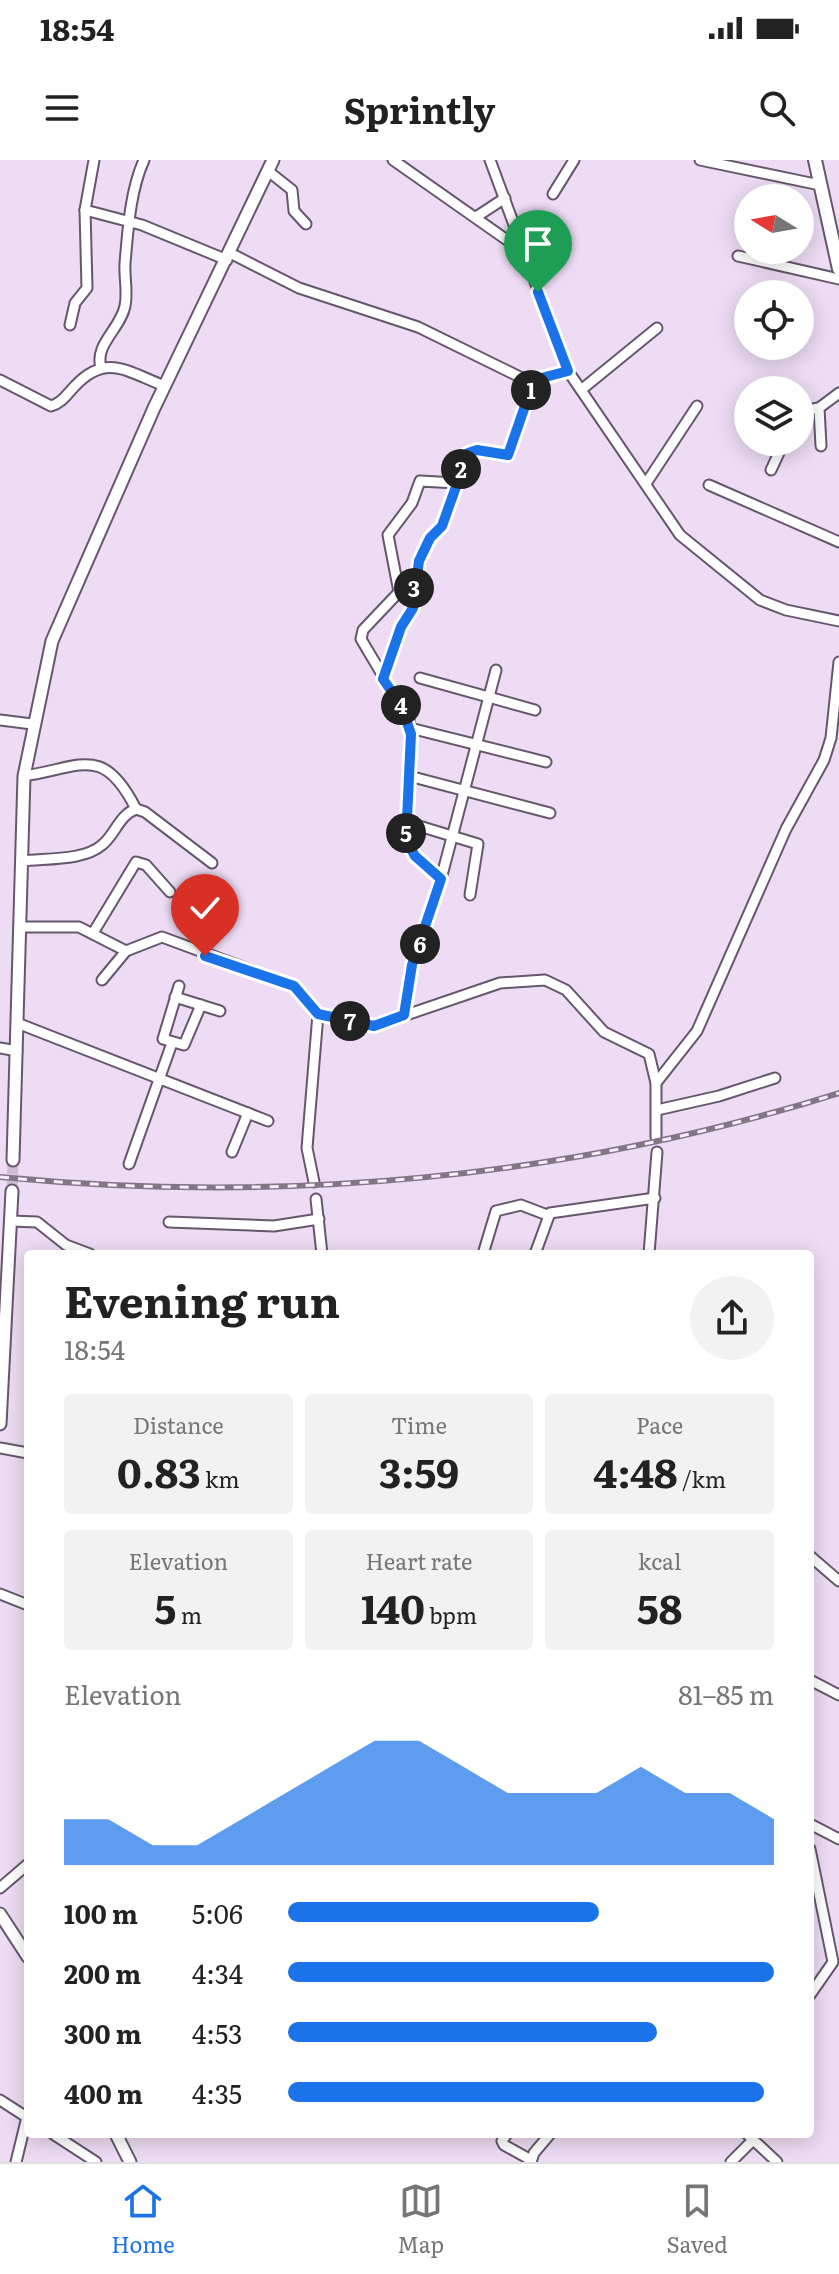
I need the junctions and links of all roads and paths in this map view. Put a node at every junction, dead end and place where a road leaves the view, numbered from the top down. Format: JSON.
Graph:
{"nodes":[{"id":1,"x":94,"y":160,"type":"edge"},
{"id":2,"x":144,"y":160,"type":"edge"},
{"id":3,"x":393,"y":160,"type":"edge"},
{"id":4,"x":490,"y":160,"type":"edge"},
{"id":5,"x":574,"y":160,"type":"edge"},
{"id":6,"x":700,"y":160,"type":"edge"},
{"id":7,"x":815,"y":160,"type":"edge"},
{"id":8,"x":271,"y":166,"type":"edge"},
{"id":9,"x":820,"y":185,"type":"junction"},
{"id":10,"x":553,"y":194,"type":"dead end"},
{"id":11,"x":505,"y":198,"type":"junction"},
{"id":12,"x":85,"y":210,"type":"junction"},
{"id":13,"x":476,"y":217,"type":"junction"},
{"id":14,"x":130,"y":223,"type":"junction"},
{"id":15,"x":306,"y":224,"type":"dead end"},
{"id":16,"x":524,"y":252,"type":"junction"},
{"id":17,"x":228,"y":257,"type":"junction"},
{"id":18,"x":773,"y":264,"type":"edge"},
{"id":19,"x":839,"y":269,"type":"edge"},
{"id":20,"x":839,"y":279,"type":"edge"},
{"id":21,"x":70,"y":325,"type":"dead end"},
{"id":22,"x":657,"y":328,"type":"dead end"},
{"id":23,"x":101,"y":367,"type":"junction"},
{"id":24,"x":568,"y":371,"type":"junction"},
{"id":25,"x":0,"y":380,"type":"edge"},
{"id":26,"x":534,"y":380,"type":"junction"},
{"id":27,"x":164,"y":389,"type":"junction"},
{"id":28,"x":581,"y":390,"type":"junction"},
{"id":29,"x":839,"y":393,"type":"edge"},
{"id":30,"x":697,"y":406,"type":"dead end"},
{"id":31,"x":819,"y":408,"type":"junction"},
{"id":32,"x":814,"y":409,"type":"edge"},
{"id":33,"x":821,"y":446,"type":"dead end"},
{"id":34,"x":778,"y":456,"type":"edge"},
{"id":35,"x":771,"y":470,"type":"dead end"},
{"id":36,"x":647,"y":482,"type":"junction"},
{"id":37,"x":456,"y":483,"type":"junction"},
{"id":38,"x":709,"y":485,"type":"dead end"},
{"id":39,"x":839,"y":542,"type":"edge"},
{"id":40,"x":400,"y":584,"type":"junction"},
{"id":41,"x":414,"y":599,"type":"junction"},
{"id":42,"x":839,"y":621,"type":"edge"},
{"id":43,"x":839,"y":662,"type":"edge"},
{"id":44,"x":496,"y":670,"type":"dead end"},
{"id":45,"x":420,"y":678,"type":"dead end"},
{"id":46,"x":383,"y":679,"type":"junction"},
{"id":47,"x":489,"y":697,"type":"junction"},
{"id":48,"x":535,"y":710,"type":"dead end"},
{"id":49,"x":0,"y":720,"type":"edge"},
{"id":50,"x":32,"y":724,"type":"junction"},
{"id":51,"x":410,"y":728,"type":"junction"},
{"id":52,"x":476,"y":744,"type":"junction"},
{"id":53,"x":546,"y":762,"type":"dead end"},
{"id":54,"x":24,"y":776,"type":"junction"},
{"id":55,"x":409,"y":776,"type":"junction"},
{"id":56,"x":465,"y":788,"type":"junction"},
{"id":57,"x":136,"y":809,"type":"junction"},
{"id":58,"x":550,"y":813,"type":"dead end"},
{"id":59,"x":406,"y":822,"type":"junction"},
{"id":60,"x":452,"y":835,"type":"junction"},
{"id":61,"x":22,"y":861,"type":"junction"},
{"id":62,"x":212,"y":863,"type":"dead end"},
{"id":63,"x":441,"y":879,"type":"junction"},
{"id":64,"x":170,"y":892,"type":"dead end"},
{"id":65,"x":470,"y":895,"type":"dead end"},
{"id":66,"x":20,"y":927,"type":"junction"},
{"id":67,"x":93,"y":933,"type":"junction"},
{"id":68,"x":126,"y":951,"type":"junction"},
{"id":69,"x":102,"y":980,"type":"dead end"},
{"id":70,"x":179,"y":986,"type":"dead end"},
{"id":71,"x":175,"y":997,"type":"junction"},
{"id":72,"x":201,"y":1005,"type":"junction"},
{"id":73,"x":220,"y":1011,"type":"dead end"},
{"id":74,"x":318,"y":1014,"type":"junction"},
{"id":75,"x":404,"y":1015,"type":"junction"},
{"id":76,"x":17,"y":1023,"type":"junction"},
{"id":77,"x":172,"y":1043,"type":"junction"},
{"id":78,"x":0,"y":1048,"type":"edge"},
{"id":79,"x":17,"y":1051,"type":"junction"},
{"id":80,"x":775,"y":1078,"type":"dead end"},
{"id":81,"x":159,"y":1079,"type":"junction"},
{"id":82,"x":656,"y":1083,"type":"junction"},
{"id":83,"x":657,"y":1110,"type":"junction"},
{"id":84,"x":248,"y":1113,"type":"junction"},
{"id":85,"x":268,"y":1121,"type":"dead end"},
{"id":86,"x":656,"y":1137,"type":"dead end"},
{"id":87,"x":232,"y":1152,"type":"dead end"},
{"id":88,"x":657,"y":1152,"type":"dead end"},
{"id":89,"x":13,"y":1160,"type":"tunnel mouth"},
{"id":90,"x":129,"y":1164,"type":"dead end"},
{"id":91,"x":314,"y":1182,"type":"dead end"},
{"id":92,"x":12,"y":1191,"type":"tunnel mouth"},
{"id":93,"x":655,"y":1198,"type":"junction"},
{"id":94,"x":316,"y":1199,"type":"dead end"},
{"id":95,"x":547,"y":1215,"type":"junction"},
{"id":96,"x":319,"y":1219,"type":"junction"},
{"id":97,"x":11,"y":1221,"type":"junction"},
{"id":98,"x":169,"y":1222,"type":"dead end"},
{"id":99,"x":79,"y":1250,"type":"edge"},
{"id":100,"x":322,"y":1250,"type":"edge"},
{"id":101,"x":484,"y":1250,"type":"edge"},
{"id":102,"x":536,"y":1250,"type":"edge"},
{"id":103,"x":649,"y":1250,"type":"edge"},
{"id":104,"x":4,"y":1268,"type":"edge"},
{"id":105,"x":0,"y":1424,"type":"edge"},
{"id":106,"x":0,"y":1448,"type":"edge"},
{"id":107,"x":24,"y":1452,"type":"edge"},
{"id":108,"x":814,"y":1559,"type":"edge"},
{"id":109,"x":839,"y":1581,"type":"edge"},
{"id":110,"x":0,"y":1594,"type":"edge"},
{"id":111,"x":24,"y":1603,"type":"edge"},
{"id":112,"x":814,"y":1682,"type":"edge"},
{"id":113,"x":839,"y":1695,"type":"edge"},
{"id":114,"x":814,"y":1826,"type":"edge"},
{"id":115,"x":839,"y":1839,"type":"edge"},
{"id":116,"x":24,"y":1867,"type":"edge"},
{"id":117,"x":814,"y":1869,"type":"edge"},
{"id":118,"x":0,"y":1888,"type":"edge"},
{"id":119,"x":0,"y":1914,"type":"edge"},
{"id":120,"x":24,"y":1946,"type":"edge"},
{"id":121,"x":814,"y":1989,"type":"edge"},
{"id":122,"x":0,"y":2100,"type":"edge"},
{"id":123,"x":24,"y":2115,"type":"edge"},
{"id":124,"x":24,"y":2133,"type":"edge"},
{"id":125,"x":59,"y":2138,"type":"edge"},
{"id":126,"x":118,"y":2138,"type":"edge"},
{"id":127,"x":504,"y":2138,"type":"edge"},
{"id":128,"x":547,"y":2138,"type":"edge"},
{"id":129,"x":749,"y":2138,"type":"edge"},
{"id":130,"x":751,"y":2138,"type":"edge"},
{"id":131,"x":764,"y":2150,"type":"junction"},
{"id":132,"x":531,"y":2161,"type":"edge"},
{"id":133,"x":16,"y":2162,"type":"edge"},
{"id":134,"x":96,"y":2162,"type":"edge"},
{"id":135,"x":130,"y":2162,"type":"edge"},
{"id":136,"x":731,"y":2162,"type":"edge"},
{"id":137,"x":762,"y":2162,"type":"edge"},
{"id":138,"x":777,"y":2162,"type":"edge"}],
"edges":[{"from":1,"to":12,"type":"street"},
{"from":2,"to":14,"type":"street"},
{"from":3,"to":13,"type":"street"},
{"from":4,"to":11,"type":"street"},
{"from":5,"to":10,"type":"street"},
{"from":6,"to":9,"type":"street"},
{"from":7,"to":9,"type":"highway"},
{"from":8,"to":15,"type":"street"},
{"from":8,"to":17,"type":"main road"},
{"from":9,"to":19,"type":"highway"},
{"from":11,"to":13,"type":"street"},
{"from":11,"to":16,"type":"street"},
{"from":12,"to":14,"type":"street"},
{"from":12,"to":21,"type":"street"},
{"from":13,"to":16,"type":"street"},
{"from":14,"to":17,"type":"street"},
{"from":14,"to":23,"type":"street"},
{"from":16,"to":24,"type":"street"},
{"from":17,"to":26,"type":"street"},
{"from":17,"to":27,"type":"main road"},
{"from":18,"to":20,"type":"street"},
{"from":22,"to":28,"type":"street"},
{"from":23,"to":25,"type":"street"},
{"from":23,"to":27,"type":"street"},
{"from":24,"to":26,"type":"street"},
{"from":24,"to":28,"type":"street"},
{"from":26,"to":37,"type":"street"},
{"from":27,"to":50,"type":"main road"},
{"from":28,"to":36,"type":"street"},
{"from":29,"to":31,"type":"street"},
{"from":30,"to":36,"type":"street"},
{"from":31,"to":32,"type":"street"},
{"from":31,"to":33,"type":"street"},
{"from":34,"to":35,"type":"street"},
{"from":36,"to":42,"type":"street"},
{"from":37,"to":40,"type":"street"},
{"from":37,"to":41,"type":"street"},
{"from":38,"to":39,"type":"street"},
{"from":40,"to":41,"type":"street"},
{"from":40,"to":46,"type":"street"},
{"from":41,"to":46,"type":"street"},
{"from":43,"to":82,"type":"street"},
{"from":44,"to":47,"type":"street"},
{"from":45,"to":47,"type":"street"},
{"from":46,"to":51,"type":"street"},
{"from":47,"to":48,"type":"street"},
{"from":47,"to":52,"type":"street"},
{"from":49,"to":50,"type":"street"},
{"from":50,"to":54,"type":"main road"},
{"from":51,"to":52,"type":"street"},
{"from":51,"to":55,"type":"street"},
{"from":52,"to":53,"type":"street"},
{"from":52,"to":56,"type":"street"},
{"from":54,"to":57,"type":"street"},
{"from":54,"to":61,"type":"main road"},
{"from":55,"to":56,"type":"street"},
{"from":55,"to":59,"type":"street"},
{"from":56,"to":58,"type":"street"},
{"from":56,"to":60,"type":"street"},
{"from":57,"to":61,"type":"street"},
{"from":57,"to":62,"type":"street"},
{"from":59,"to":60,"type":"street"},
{"from":59,"to":63,"type":"street"},
{"from":60,"to":63,"type":"street"},
{"from":60,"to":65,"type":"street"},
{"from":61,"to":66,"type":"main road"},
{"from":63,"to":75,"type":"street"},
{"from":64,"to":67,"type":"street"},
{"from":66,"to":67,"type":"street"},
{"from":66,"to":76,"type":"main road"},
{"from":67,"to":68,"type":"street"},
{"from":68,"to":69,"type":"street"},
{"from":68,"to":74,"type":"street"},
{"from":70,"to":71,"type":"street"},
{"from":71,"to":72,"type":"street"},
{"from":71,"to":77,"type":"street"},
{"from":72,"to":73,"type":"street"},
{"from":72,"to":77,"type":"street"},
{"from":74,"to":75,"type":"street"},
{"from":74,"to":91,"type":"street"},
{"from":75,"to":82,"type":"street"},
{"from":76,"to":79,"type":"main road"},
{"from":76,"to":81,"type":"street"},
{"from":77,"to":81,"type":"street"},
{"from":78,"to":79,"type":"street"},
{"from":79,"to":89,"type":"main road"},
{"from":80,"to":83,"type":"street"},
{"from":81,"to":84,"type":"street"},
{"from":81,"to":90,"type":"street"},
{"from":82,"to":83,"type":"street"},
{"from":83,"to":86,"type":"street"},
{"from":84,"to":85,"type":"street"},
{"from":84,"to":87,"type":"street"},
{"from":88,"to":93,"type":"street"},
{"from":92,"to":97,"type":"main road"},
{"from":93,"to":95,"type":"street"},
{"from":93,"to":103,"type":"street"},
{"from":94,"to":96,"type":"street"},
{"from":95,"to":101,"type":"street"},
{"from":95,"to":102,"type":"street"},
{"from":96,"to":98,"type":"street"},
{"from":96,"to":100,"type":"street"},
{"from":97,"to":99,"type":"street"},
{"from":97,"to":104,"type":"main road"},
{"from":104,"to":105,"type":"main road"},
{"from":106,"to":107,"type":"street"},
{"from":108,"to":109,"type":"street"},
{"from":110,"to":111,"type":"street"},
{"from":112,"to":113,"type":"street"},
{"from":114,"to":115,"type":"street"},
{"from":116,"to":118,"type":"street"},
{"from":117,"to":121,"type":"street"},
{"from":119,"to":120,"type":"main road"},
{"from":122,"to":123,"type":"street"},
{"from":124,"to":133,"type":"street"},
{"from":125,"to":134,"type":"street"},
{"from":126,"to":135,"type":"main road"},
{"from":127,"to":132,"type":"street"},
{"from":128,"to":132,"type":"street"},
{"from":129,"to":136,"type":"street"},
{"from":130,"to":131,"type":"street"},
{"from":131,"to":137,"type":"street"},
{"from":131,"to":138,"type":"street"}]}
